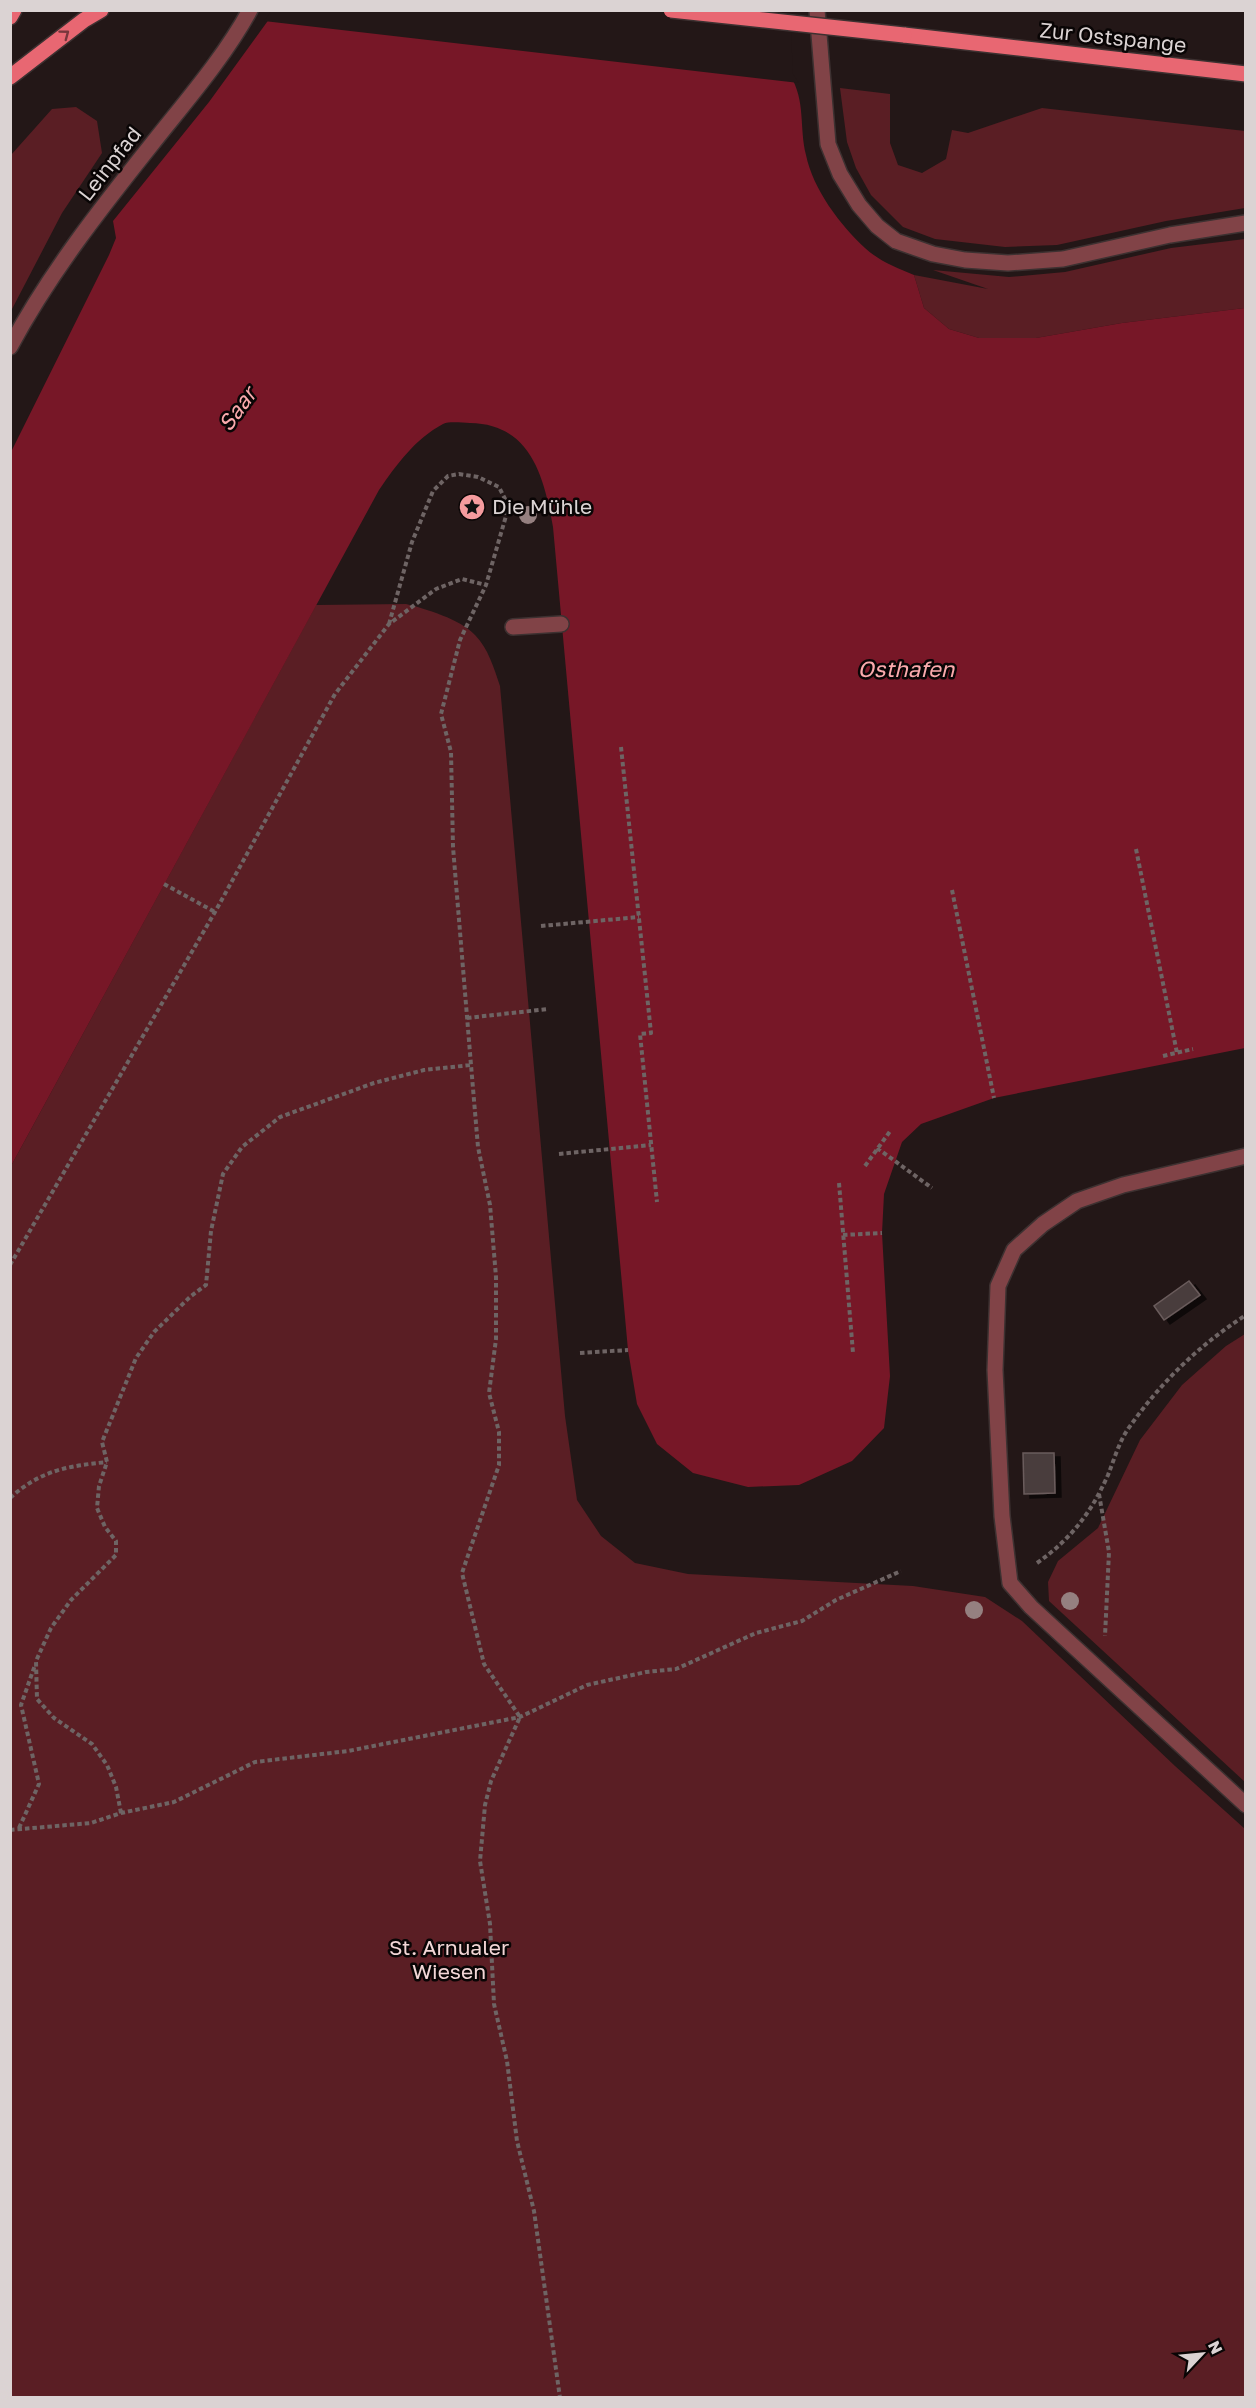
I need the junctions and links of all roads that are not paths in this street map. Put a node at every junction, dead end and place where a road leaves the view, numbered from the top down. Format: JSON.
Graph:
{"nodes":[{"id":1,"x":14,"y":10,"type":"edge"},
{"id":2,"x":101,"y":10,"type":"edge"},
{"id":3,"x":250,"y":10,"type":"edge"},
{"id":4,"x":671,"y":10,"type":"edge"},
{"id":5,"x":818,"y":10,"type":"edge"},
{"id":6,"x":10,"y":17,"type":"edge"},
{"id":7,"x":1245,"y":74,"type":"edge"},
{"id":8,"x":10,"y":77,"type":"edge"},
{"id":9,"x":1245,"y":223,"type":"edge"},
{"id":10,"x":10,"y":346,"type":"edge"},
{"id":11,"x":561,"y":624,"type":"dead end"},
{"id":12,"x":513,"y":627,"type":"dead end"},
{"id":13,"x":1245,"y":1156,"type":"edge"},
{"id":14,"x":1245,"y":1805,"type":"edge"}],
"edges":[{"from":1,"to":6,"type":"main road"},
{"from":8,"to":2,"type":"main road","one_way":true},
{"from":3,"to":10,"type":"lane","name":"Leinpfad"},
{"from":4,"to":7,"type":"main road","name":"Zur Ostspange","bridge":true},
{"from":5,"to":9,"type":"lane"},
{"from":11,"to":12,"type":"lane"},
{"from":13,"to":14,"type":"lane"}]}
